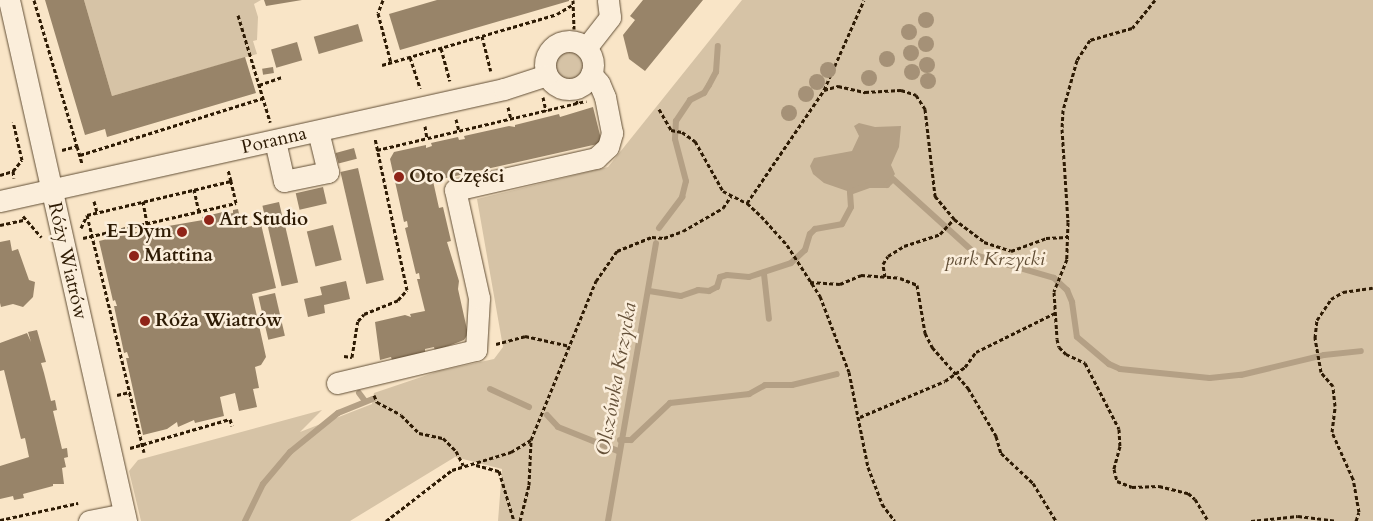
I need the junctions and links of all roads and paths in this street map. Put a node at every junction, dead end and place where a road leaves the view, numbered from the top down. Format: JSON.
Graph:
{"nodes":[{"id":1,"x":9,"y":0,"type":"edge"},
{"id":2,"x":34,"y":0,"type":"edge"},
{"id":3,"x":383,"y":0,"type":"edge"},
{"id":4,"x":573,"y":0,"type":"edge"},
{"id":5,"x":608,"y":0,"type":"edge"},
{"id":6,"x":864,"y":0,"type":"edge"},
{"id":7,"x":1155,"y":0,"type":"edge"},
{"id":8,"x":572,"y":5,"type":"junction"},
{"id":9,"x":238,"y":15,"type":"dead end"},
{"id":10,"x":482,"y":36,"type":"junction"},
{"id":11,"x":579,"y":45,"type":"junction"},
{"id":12,"x":441,"y":48,"type":"junction"},
{"id":13,"x":391,"y":63,"type":"junction"},
{"id":14,"x":382,"y":65,"type":"dead end"},
{"id":15,"x":591,"y":74,"type":"junction"},
{"id":16,"x":547,"y":75,"type":"junction"},
{"id":17,"x":282,"y":77,"type":"dead end"},
{"id":18,"x":259,"y":84,"type":"junction"},
{"id":19,"x":496,"y":90,"type":"junction"},
{"id":20,"x":824,"y":90,"type":"junction"},
{"id":21,"x":576,"y":96,"type":"junction"},
{"id":22,"x":605,"y":97,"type":"junction"},
{"id":23,"x":263,"y":98,"type":"junction"},
{"id":24,"x":455,"y":99,"type":"junction"},
{"id":25,"x":659,"y":109,"type":"dead end"},
{"id":26,"x":12,"y":116,"type":"dead end"},
{"id":27,"x":318,"y":131,"type":"junction"},
{"id":28,"x":275,"y":141,"type":"junction"},
{"id":29,"x":77,"y":146,"type":"junction"},
{"id":30,"x":224,"y":152,"type":"junction"},
{"id":31,"x":52,"y":153,"type":"dead end"},
{"id":32,"x":80,"y":155,"type":"junction"},
{"id":33,"x":12,"y":171,"type":"junction"},
{"id":34,"x":86,"y":174,"type":"dead end"},
{"id":35,"x":0,"y":175,"type":"edge"},
{"id":36,"x":231,"y":181,"type":"junction"},
{"id":37,"x":51,"y":189,"type":"junction"},
{"id":38,"x":194,"y":189,"type":"junction"},
{"id":39,"x":92,"y":196,"type":"dead end"},
{"id":40,"x":731,"y":196,"type":"junction"},
{"id":41,"x":9,"y":199,"type":"edge"},
{"id":42,"x":143,"y":201,"type":"junction"},
{"id":43,"x":747,"y":203,"type":"junction"},
{"id":44,"x":97,"y":212,"type":"junction"},
{"id":45,"x":199,"y":212,"type":"junction"},
{"id":46,"x":954,"y":219,"type":"junction"},
{"id":47,"x":24,"y":220,"type":"junction"},
{"id":48,"x":147,"y":224,"type":"junction"},
{"id":49,"x":0,"y":225,"type":"edge"},
{"id":50,"x":92,"y":236,"type":"junction"},
{"id":51,"x":1066,"y":237,"type":"junction"},
{"id":52,"x":46,"y":243,"type":"dead end"},
{"id":53,"x":885,"y":278,"type":"junction"},
{"id":54,"x":810,"y":282,"type":"junction"},
{"id":55,"x":1373,"y":288,"type":"edge"},
{"id":56,"x":1055,"y":313,"type":"junction"},
{"id":57,"x":570,"y":346,"type":"junction"},
{"id":58,"x":476,"y":350,"type":"junction"},
{"id":59,"x":344,"y":356,"type":"dead end"},
{"id":60,"x":122,"y":357,"type":"junction"},
{"id":61,"x":113,"y":359,"type":"dead end"},
{"id":62,"x":957,"y":373,"type":"junction"},
{"id":63,"x":337,"y":383,"type":"dead end"},
{"id":64,"x":130,"y":392,"type":"junction"},
{"id":65,"x":114,"y":396,"type":"dead end"},
{"id":66,"x":375,"y":396,"type":"dead end"},
{"id":67,"x":860,"y":417,"type":"junction"},
{"id":68,"x":232,"y":426,"type":"dead end"},
{"id":69,"x":531,"y":440,"type":"junction"},
{"id":70,"x":142,"y":444,"type":"junction"},
{"id":71,"x":126,"y":449,"type":"dead end"},
{"id":72,"x":144,"y":452,"type":"dead end"},
{"id":73,"x":463,"y":465,"type":"junction"},
{"id":74,"x":476,"y":465,"type":"junction"},
{"id":75,"x":86,"y":511,"type":"edge"},
{"id":76,"x":125,"y":517,"type":"edge"},
{"id":77,"x":0,"y":520,"type":"edge"},
{"id":78,"x":386,"y":521,"type":"edge"},
{"id":79,"x":514,"y":521,"type":"edge"},
{"id":80,"x":520,"y":521,"type":"edge"},
{"id":81,"x":895,"y":521,"type":"edge"},
{"id":82,"x":1056,"y":521,"type":"edge"},
{"id":83,"x":1208,"y":521,"type":"edge"},
{"id":84,"x":1251,"y":521,"type":"edge"},
{"id":85,"x":1336,"y":521,"type":"edge"},
{"id":86,"x":1356,"y":521,"type":"edge"}],
"edges":[{"from":1,"to":37,"type":"street","name":"Róży Wiatrów"},
{"from":2,"to":29,"type":"path"},
{"from":3,"to":13,"type":"path"},
{"from":4,"to":8,"type":"path"},
{"from":5,"to":11,"type":"street"},
{"from":6,"to":20,"type":"path"},
{"from":7,"to":51,"type":"path"},
{"from":8,"to":10,"type":"path"},
{"from":8,"to":11,"type":"path"},
{"from":9,"to":18,"type":"path"},
{"from":10,"to":12,"type":"path"},
{"from":10,"to":19,"type":"path"},
{"from":11,"to":15,"type":"street"},
{"from":11,"to":16,"type":"street"},
{"from":12,"to":13,"type":"path"},
{"from":12,"to":24,"type":"path"},
{"from":13,"to":14,"type":"path"},
{"from":15,"to":21,"type":"street"},
{"from":15,"to":22,"type":"street"},
{"from":16,"to":19,"type":"street","name":"Poranna"},
{"from":16,"to":21,"type":"street"},
{"from":17,"to":18,"type":"path"},
{"from":18,"to":23,"type":"path"},
{"from":19,"to":24,"type":"street","name":"Poranna"},
{"from":20,"to":43,"type":"path"},
{"from":20,"to":46,"type":"path"},
{"from":21,"to":22,"type":"path"},
{"from":21,"to":59,"type":"path"},
{"from":22,"to":58,"type":"street"},
{"from":23,"to":28,"type":"path"},
{"from":23,"to":32,"type":"path"},
{"from":24,"to":27,"type":"street","name":"Poranna"},
{"from":25,"to":40,"type":"path"},
{"from":26,"to":33,"type":"path"},
{"from":27,"to":28,"type":"street","name":"Poranna"},
{"from":27,"to":28,"type":"street"},
{"from":28,"to":30,"type":"street","name":"Poranna"},
{"from":29,"to":31,"type":"path"},
{"from":29,"to":32,"type":"path"},
{"from":30,"to":36,"type":"path"},
{"from":30,"to":37,"type":"street","name":"Poranna"},
{"from":32,"to":34,"type":"path"},
{"from":33,"to":35,"type":"path"},
{"from":33,"to":41,"type":"path"},
{"from":36,"to":38,"type":"path"},
{"from":36,"to":45,"type":"path"},
{"from":37,"to":41,"type":"street","name":"Poranna"},
{"from":37,"to":76,"type":"street","name":"Róży Wiatrów"},
{"from":38,"to":42,"type":"path"},
{"from":38,"to":45,"type":"path"},
{"from":39,"to":44,"type":"path"},
{"from":40,"to":43,"type":"path"},
{"from":40,"to":57,"type":"path"},
{"from":41,"to":47,"type":"path"},
{"from":42,"to":44,"type":"path"},
{"from":42,"to":48,"type":"path"},
{"from":43,"to":54,"type":"path"},
{"from":44,"to":50,"type":"path"},
{"from":45,"to":48,"type":"path"},
{"from":46,"to":51,"type":"path"},
{"from":46,"to":53,"type":"path"},
{"from":47,"to":49,"type":"path"},
{"from":47,"to":52,"type":"path"},
{"from":48,"to":50,"type":"path"},
{"from":50,"to":60,"type":"path"},
{"from":51,"to":56,"type":"path"},
{"from":53,"to":54,"type":"path"},
{"from":53,"to":62,"type":"path"},
{"from":54,"to":67,"type":"path"},
{"from":55,"to":86,"type":"path"},
{"from":56,"to":62,"type":"path"},
{"from":56,"to":83,"type":"path"},
{"from":57,"to":58,"type":"path"},
{"from":57,"to":69,"type":"path"},
{"from":58,"to":63,"type":"street"},
{"from":60,"to":61,"type":"path"},
{"from":60,"to":64,"type":"path"},
{"from":62,"to":67,"type":"path"},
{"from":62,"to":82,"type":"path"},
{"from":64,"to":65,"type":"path"},
{"from":64,"to":70,"type":"path"},
{"from":66,"to":73,"type":"path"},
{"from":67,"to":81,"type":"path"},
{"from":68,"to":70,"type":"path"},
{"from":69,"to":74,"type":"path"},
{"from":69,"to":80,"type":"path"},
{"from":70,"to":71,"type":"path"},
{"from":70,"to":72,"type":"path"},
{"from":73,"to":74,"type":"path"},
{"from":73,"to":78,"type":"path"},
{"from":74,"to":79,"type":"path"},
{"from":75,"to":76,"type":"street"},
{"from":75,"to":77,"type":"path"},
{"from":84,"to":85,"type":"path"}]}
